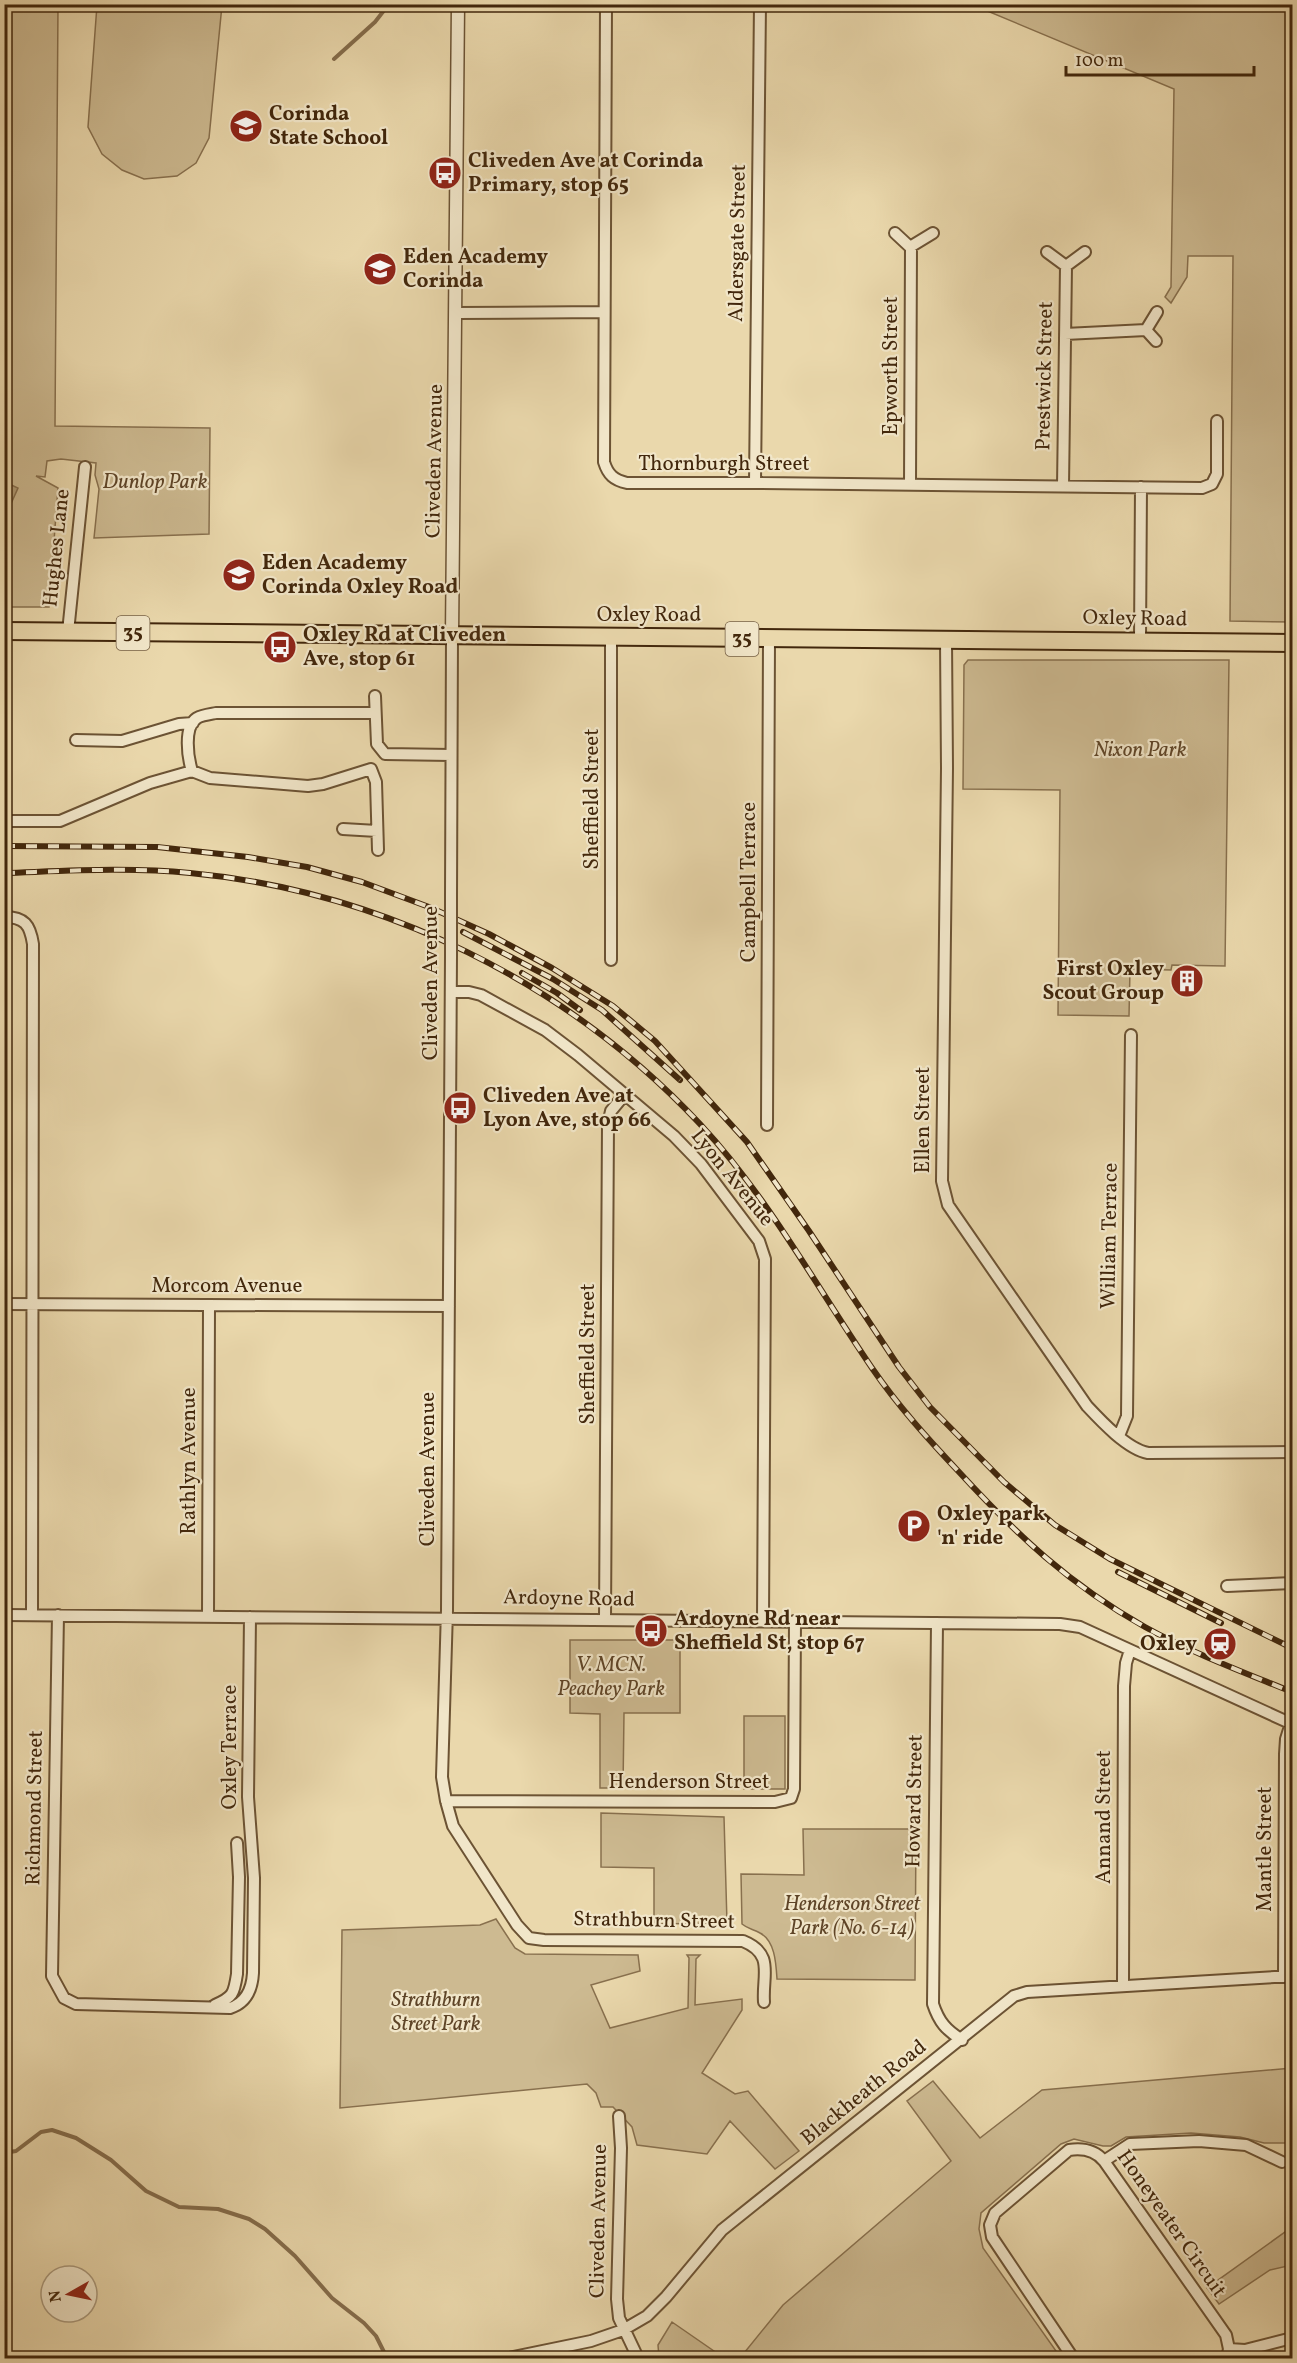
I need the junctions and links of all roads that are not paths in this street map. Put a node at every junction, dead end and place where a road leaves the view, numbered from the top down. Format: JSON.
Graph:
{"nodes":[{"id":1,"x":458,"y":4,"type":"edge"},
{"id":2,"x":606,"y":4,"type":"edge"},
{"id":3,"x":760,"y":4,"type":"edge"},
{"id":4,"x":896,"y":233,"type":"dead end"},
{"id":5,"x":933,"y":233,"type":"dead end"},
{"id":6,"x":911,"y":247,"type":"junction"},
{"id":7,"x":1047,"y":252,"type":"dead end"},
{"id":8,"x":1085,"y":252,"type":"dead end"},
{"id":9,"x":1066,"y":267,"type":"junction"},
{"id":10,"x":604,"y":312,"type":"junction"},
{"id":11,"x":1157,"y":312,"type":"dead end"},
{"id":12,"x":456,"y":313,"type":"junction"},
{"id":13,"x":1146,"y":330,"type":"junction"},
{"id":14,"x":1065,"y":334,"type":"junction"},
{"id":15,"x":1156,"y":341,"type":"dead end"},
{"id":16,"x":1217,"y":421,"type":"dead end"},
{"id":17,"x":85,"y":467,"type":"dead end"},
{"id":18,"x":755,"y":483,"type":"junction"},
{"id":19,"x":910,"y":485,"type":"junction"},
{"id":20,"x":1063,"y":486,"type":"junction"},
{"id":21,"x":1141,"y":487,"type":"junction"},
{"id":22,"x":4,"y":631,"type":"edge"},
{"id":23,"x":68,"y":632,"type":"junction"},
{"id":24,"x":452,"y":636,"type":"junction"},
{"id":25,"x":611,"y":637,"type":"junction"},
{"id":26,"x":769,"y":639,"type":"junction"},
{"id":27,"x":946,"y":640,"type":"junction"},
{"id":28,"x":1140,"y":641,"type":"junction"},
{"id":29,"x":1293,"y":643,"type":"edge"},
{"id":30,"x":375,"y":696,"type":"dead end"},
{"id":31,"x":375,"y":713,"type":"junction"},
{"id":32,"x":193,"y":723,"type":"junction"},
{"id":33,"x":76,"y":740,"type":"dead end"},
{"id":34,"x":385,"y":754,"type":"junction"},
{"id":35,"x":451,"y":754,"type":"junction"},
{"id":36,"x":371,"y":768,"type":"junction"},
{"id":37,"x":192,"y":771,"type":"junction"},
{"id":38,"x":4,"y":821,"type":"edge"},
{"id":39,"x":343,"y":830,"type":"dead end"},
{"id":40,"x":376,"y":831,"type":"junction"},
{"id":41,"x":378,"y":849,"type":"dead end"},
{"id":42,"x":4,"y":917,"type":"edge"},
{"id":43,"x":611,"y":960,"type":"dead end"},
{"id":44,"x":451,"y":992,"type":"junction"},
{"id":45,"x":1131,"y":1035,"type":"dead end"},
{"id":46,"x":625,"y":1094,"type":"junction"},
{"id":47,"x":767,"y":1125,"type":"dead end"},
{"id":48,"x":4,"y":1304,"type":"edge"},
{"id":49,"x":32,"y":1304,"type":"junction"},
{"id":50,"x":209,"y":1305,"type":"junction"},
{"id":51,"x":449,"y":1306,"type":"junction"},
{"id":52,"x":1119,"y":1436,"type":"junction"},
{"id":53,"x":1293,"y":1452,"type":"edge"},
{"id":54,"x":1293,"y":1583,"type":"edge"},
{"id":55,"x":1227,"y":1586,"type":"dead end"},
{"id":56,"x":4,"y":1615,"type":"edge"},
{"id":57,"x":32,"y":1615,"type":"junction"},
{"id":58,"x":58,"y":1615,"type":"junction"},
{"id":59,"x":207,"y":1616,"type":"junction"},
{"id":60,"x":250,"y":1617,"type":"junction"},
{"id":61,"x":447,"y":1617,"type":"junction"},
{"id":62,"x":605,"y":1619,"type":"junction"},
{"id":63,"x":763,"y":1621,"type":"junction"},
{"id":64,"x":795,"y":1621,"type":"junction"},
{"id":65,"x":937,"y":1623,"type":"junction"},
{"id":66,"x":1130,"y":1650,"type":"junction"},
{"id":67,"x":1292,"y":1724,"type":"edge"},
{"id":68,"x":446,"y":1801,"type":"junction"},
{"id":69,"x":237,"y":1843,"type":"dead end"},
{"id":70,"x":239,"y":1877,"type":"junction"},
{"id":71,"x":254,"y":1878,"type":"junction"},
{"id":72,"x":529,"y":1938,"type":"joint"},
{"id":73,"x":1288,"y":1976,"type":"edge"},
{"id":74,"x":1123,"y":1985,"type":"junction"},
{"id":75,"x":64,"y":1998,"type":"joint"},
{"id":76,"x":764,"y":2002,"type":"dead end"},
{"id":77,"x":212,"y":2007,"type":"junction"},
{"id":78,"x":962,"y":2040,"type":"junction"},
{"id":79,"x":619,"y":2115,"type":"dead end"},
{"id":80,"x":1104,"y":2161,"type":"junction"},
{"id":81,"x":1282,"y":2162,"type":"dead end"},
{"id":82,"x":623,"y":2330,"type":"junction"},
{"id":83,"x":1293,"y":2338,"type":"edge"},
{"id":84,"x":1228,"y":2354,"type":"edge"},
{"id":85,"x":509,"y":2358,"type":"edge"},
{"id":86,"x":638,"y":2358,"type":"edge"},
{"id":87,"x":1073,"y":2358,"type":"edge"}],
"edges":[{"from":1,"to":12,"type":"street","name":"Cliveden Avenue"},
{"from":2,"to":10,"type":"street","name":"Thornburgh Street"},
{"from":3,"to":18,"type":"street","name":"Aldersgate Street"},
{"from":4,"to":6,"type":"street"},
{"from":5,"to":6,"type":"street"},
{"from":6,"to":19,"type":"street","name":"Epworth Street"},
{"from":7,"to":9,"type":"street"},
{"from":8,"to":9,"type":"street"},
{"from":9,"to":14,"type":"street","name":"Prestwick Street"},
{"from":10,"to":12,"type":"street"},
{"from":10,"to":18,"type":"street","name":"Thornburgh Street"},
{"from":11,"to":13,"type":"street"},
{"from":12,"to":24,"type":"street","name":"Cliveden Avenue"},
{"from":13,"to":14,"type":"street"},
{"from":13,"to":15,"type":"street"},
{"from":14,"to":20,"type":"street","name":"Prestwick Street"},
{"from":16,"to":21,"type":"street","name":"Thornburgh Street"},
{"from":17,"to":23,"type":"street","name":"Hughes Lane"},
{"from":18,"to":19,"type":"street","name":"Thornburgh Street"},
{"from":19,"to":20,"type":"street","name":"Thornburgh Street"},
{"from":20,"to":21,"type":"street","name":"Thornburgh Street"},
{"from":21,"to":28,"type":"street"},
{"from":22,"to":23,"type":"main road","name":"Oxley Road","number":"35"},
{"from":23,"to":24,"type":"main road","name":"Oxley Road","number":"35"},
{"from":24,"to":25,"type":"main road","name":"Oxley Road","number":"35"},
{"from":24,"to":35,"type":"street","name":"Cliveden Avenue"},
{"from":25,"to":26,"type":"main road","name":"Oxley Road","number":"35"},
{"from":25,"to":43,"type":"street","name":"Sheffield Street"},
{"from":26,"to":27,"type":"main road","name":"Oxley Road","number":"35"},
{"from":26,"to":47,"type":"street","name":"Campbell Terrace"},
{"from":27,"to":28,"type":"main road","name":"Oxley Road","number":"35"},
{"from":27,"to":52,"type":"street","name":"Ellen Street"},
{"from":28,"to":29,"type":"main road","name":"Oxley Road","number":"35"},
{"from":30,"to":31,"type":"street"},
{"from":31,"to":32,"type":"street"},
{"from":31,"to":34,"type":"street"},
{"from":32,"to":33,"type":"street"},
{"from":32,"to":37,"type":"street"},
{"from":34,"to":35,"type":"street"},
{"from":34,"to":36,"type":"street"},
{"from":35,"to":44,"type":"street","name":"Cliveden Avenue","bridge":true},
{"from":36,"to":37,"type":"street"},
{"from":36,"to":40,"type":"street"},
{"from":37,"to":38,"type":"street"},
{"from":39,"to":40,"type":"street"},
{"from":40,"to":41,"type":"street"},
{"from":42,"to":49,"type":"street"},
{"from":44,"to":46,"type":"street","name":"Lyon Avenue"},
{"from":44,"to":51,"type":"street","name":"Cliveden Avenue"},
{"from":45,"to":52,"type":"street","name":"William Terrace"},
{"from":46,"to":62,"type":"street","name":"Sheffield Street"},
{"from":46,"to":63,"type":"street","name":"Lyon Avenue"},
{"from":48,"to":49,"type":"street","name":"Morcom Avenue"},
{"from":49,"to":50,"type":"street","name":"Morcom Avenue"},
{"from":49,"to":57,"type":"street"},
{"from":50,"to":51,"type":"street","name":"Morcom Avenue"},
{"from":50,"to":59,"type":"street","name":"Rathlyn Avenue"},
{"from":51,"to":61,"type":"street","name":"Cliveden Avenue"},
{"from":52,"to":53,"type":"street","name":"Ellen Street"},
{"from":54,"to":55,"type":"street"},
{"from":56,"to":57,"type":"street","name":"Ardoyne Road"},
{"from":57,"to":58,"type":"street","name":"Ardoyne Road"},
{"from":58,"to":59,"type":"street","name":"Ardoyne Road"},
{"from":58,"to":75,"type":"street","name":"Richmond Street"},
{"from":59,"to":60,"type":"street","name":"Ardoyne Road"},
{"from":60,"to":61,"type":"street","name":"Ardoyne Road"},
{"from":60,"to":71,"type":"street","name":"Oxley Terrace"},
{"from":61,"to":62,"type":"street","name":"Ardoyne Road"},
{"from":61,"to":68,"type":"street","name":"Cliveden Avenue"},
{"from":62,"to":63,"type":"street","name":"Ardoyne Road"},
{"from":63,"to":64,"type":"street","name":"Ardoyne Road"},
{"from":64,"to":65,"type":"street","name":"Ardoyne Road"},
{"from":64,"to":68,"type":"street","name":"Henderson Street"},
{"from":65,"to":66,"type":"street","name":"Ardoyne Road"},
{"from":65,"to":78,"type":"street","name":"Howard Street"},
{"from":66,"to":67,"type":"street","name":"Ardoyne Road"},
{"from":66,"to":74,"type":"street","name":"Annand Street"},
{"from":67,"to":73,"type":"street","name":"Mantle Street"},
{"from":68,"to":72,"type":"street","name":"Cliveden Avenue"},
{"from":69,"to":70,"type":"street"},
{"from":70,"to":71,"type":"street"},
{"from":70,"to":77,"type":"street"},
{"from":71,"to":77,"type":"street","name":"Oxley Terrace"},
{"from":72,"to":76,"type":"street","name":"Strathburn Street"},
{"from":73,"to":74,"type":"street","name":"Blackheath Road"},
{"from":74,"to":78,"type":"street","name":"Blackheath Road"},
{"from":75,"to":77,"type":"street","name":"Oxley Terrace"},
{"from":78,"to":82,"type":"street","name":"Blackheath Road"},
{"from":79,"to":82,"type":"street","name":"Cliveden Avenue"},
{"from":80,"to":81,"type":"street"},
{"from":80,"to":84,"type":"street","name":"Honeyeater Circuit"},
{"from":80,"to":87,"type":"street","name":"Honeyeater Circuit"},
{"from":82,"to":85,"type":"street","name":"Blackheath Road"},
{"from":82,"to":86,"type":"street","name":"Cliveden Avenue"},
{"from":83,"to":84,"type":"street"}]}
